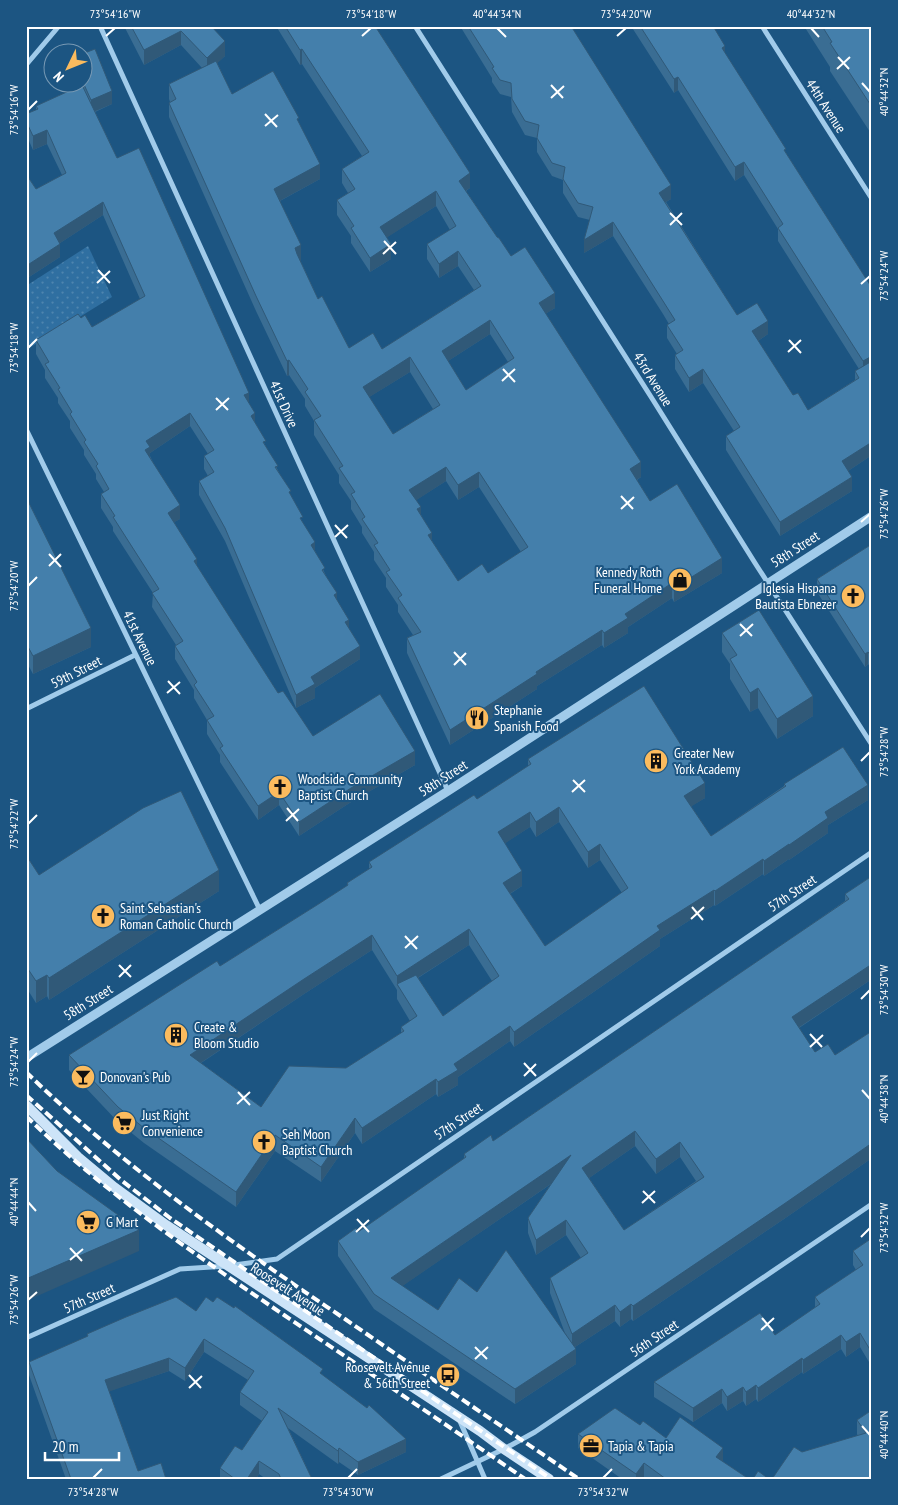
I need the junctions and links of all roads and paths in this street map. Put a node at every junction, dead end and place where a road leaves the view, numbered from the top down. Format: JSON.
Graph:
{"nodes":[{"id":1,"x":59,"y":26,"type":"edge"},
{"id":2,"x":100,"y":26,"type":"edge"},
{"id":3,"x":415,"y":26,"type":"edge"},
{"id":4,"x":762,"y":26,"type":"edge"},
{"id":5,"x":26,"y":65,"type":"edge"},
{"id":6,"x":872,"y":199,"type":"edge"},
{"id":7,"x":26,"y":429,"type":"edge"},
{"id":8,"x":872,"y":516,"type":"edge"},
{"id":9,"x":767,"y":583,"type":"junction"},
{"id":10,"x":135,"y":655,"type":"junction"},
{"id":11,"x":26,"y":709,"type":"edge"},
{"id":12,"x":872,"y":744,"type":"edge"},
{"id":13,"x":448,"y":791,"type":"junction"},
{"id":14,"x":872,"y":852,"type":"edge"},
{"id":15,"x":260,"y":910,"type":"junction"},
{"id":16,"x":26,"y":1058,"type":"edge"},
{"id":17,"x":26,"y":1105,"type":"edge"},
{"id":18,"x":872,"y":1204,"type":"edge"},
{"id":19,"x":227,"y":1266,"type":"junction"},
{"id":20,"x":26,"y":1338,"type":"edge"},
{"id":21,"x":458,"y":1416,"type":"junction"},
{"id":22,"x":504,"y":1449,"type":"junction"},
{"id":23,"x":478,"y":1461,"type":"junction"},
{"id":24,"x":441,"y":1479,"type":"edge"},
{"id":25,"x":486,"y":1479,"type":"edge"},
{"id":26,"x":549,"y":1479,"type":"edge"}],
"edges":[{"from":1,"to":5,"type":"street"},
{"from":2,"to":13,"type":"street","name":"41st Drive"},
{"from":3,"to":9,"type":"street","name":"43rd Avenue"},
{"from":4,"to":6,"type":"street","name":"44th Avenue"},
{"from":7,"to":10,"type":"street","name":"41st Avenue"},
{"from":8,"to":9,"type":"street","name":"58th Street"},
{"from":9,"to":12,"type":"street","name":"43rd Avenue"},
{"from":9,"to":13,"type":"street","name":"58th Street"},
{"from":10,"to":11,"type":"street","name":"59th Street"},
{"from":10,"to":15,"type":"street","name":"41st Avenue"},
{"from":13,"to":15,"type":"street","name":"58th Street"},
{"from":14,"to":19,"type":"street","name":"57th Street"},
{"from":15,"to":16,"type":"street","name":"58th Street"},
{"from":17,"to":19,"type":"main road","name":"Roosevelt Avenue"},
{"from":18,"to":22,"type":"street","name":"56th Street"},
{"from":19,"to":20,"type":"street","name":"57th Street"},
{"from":19,"to":21,"type":"main road","name":"Roosevelt Avenue"},
{"from":21,"to":22,"type":"main road","name":"Roosevelt Avenue"},
{"from":21,"to":23,"type":"street"},
{"from":22,"to":23,"type":"street","name":"56th Street"},
{"from":22,"to":26,"type":"main road","name":"Roosevelt Avenue"},
{"from":23,"to":24,"type":"street","name":"56th Street"},
{"from":23,"to":25,"type":"street"}]}
